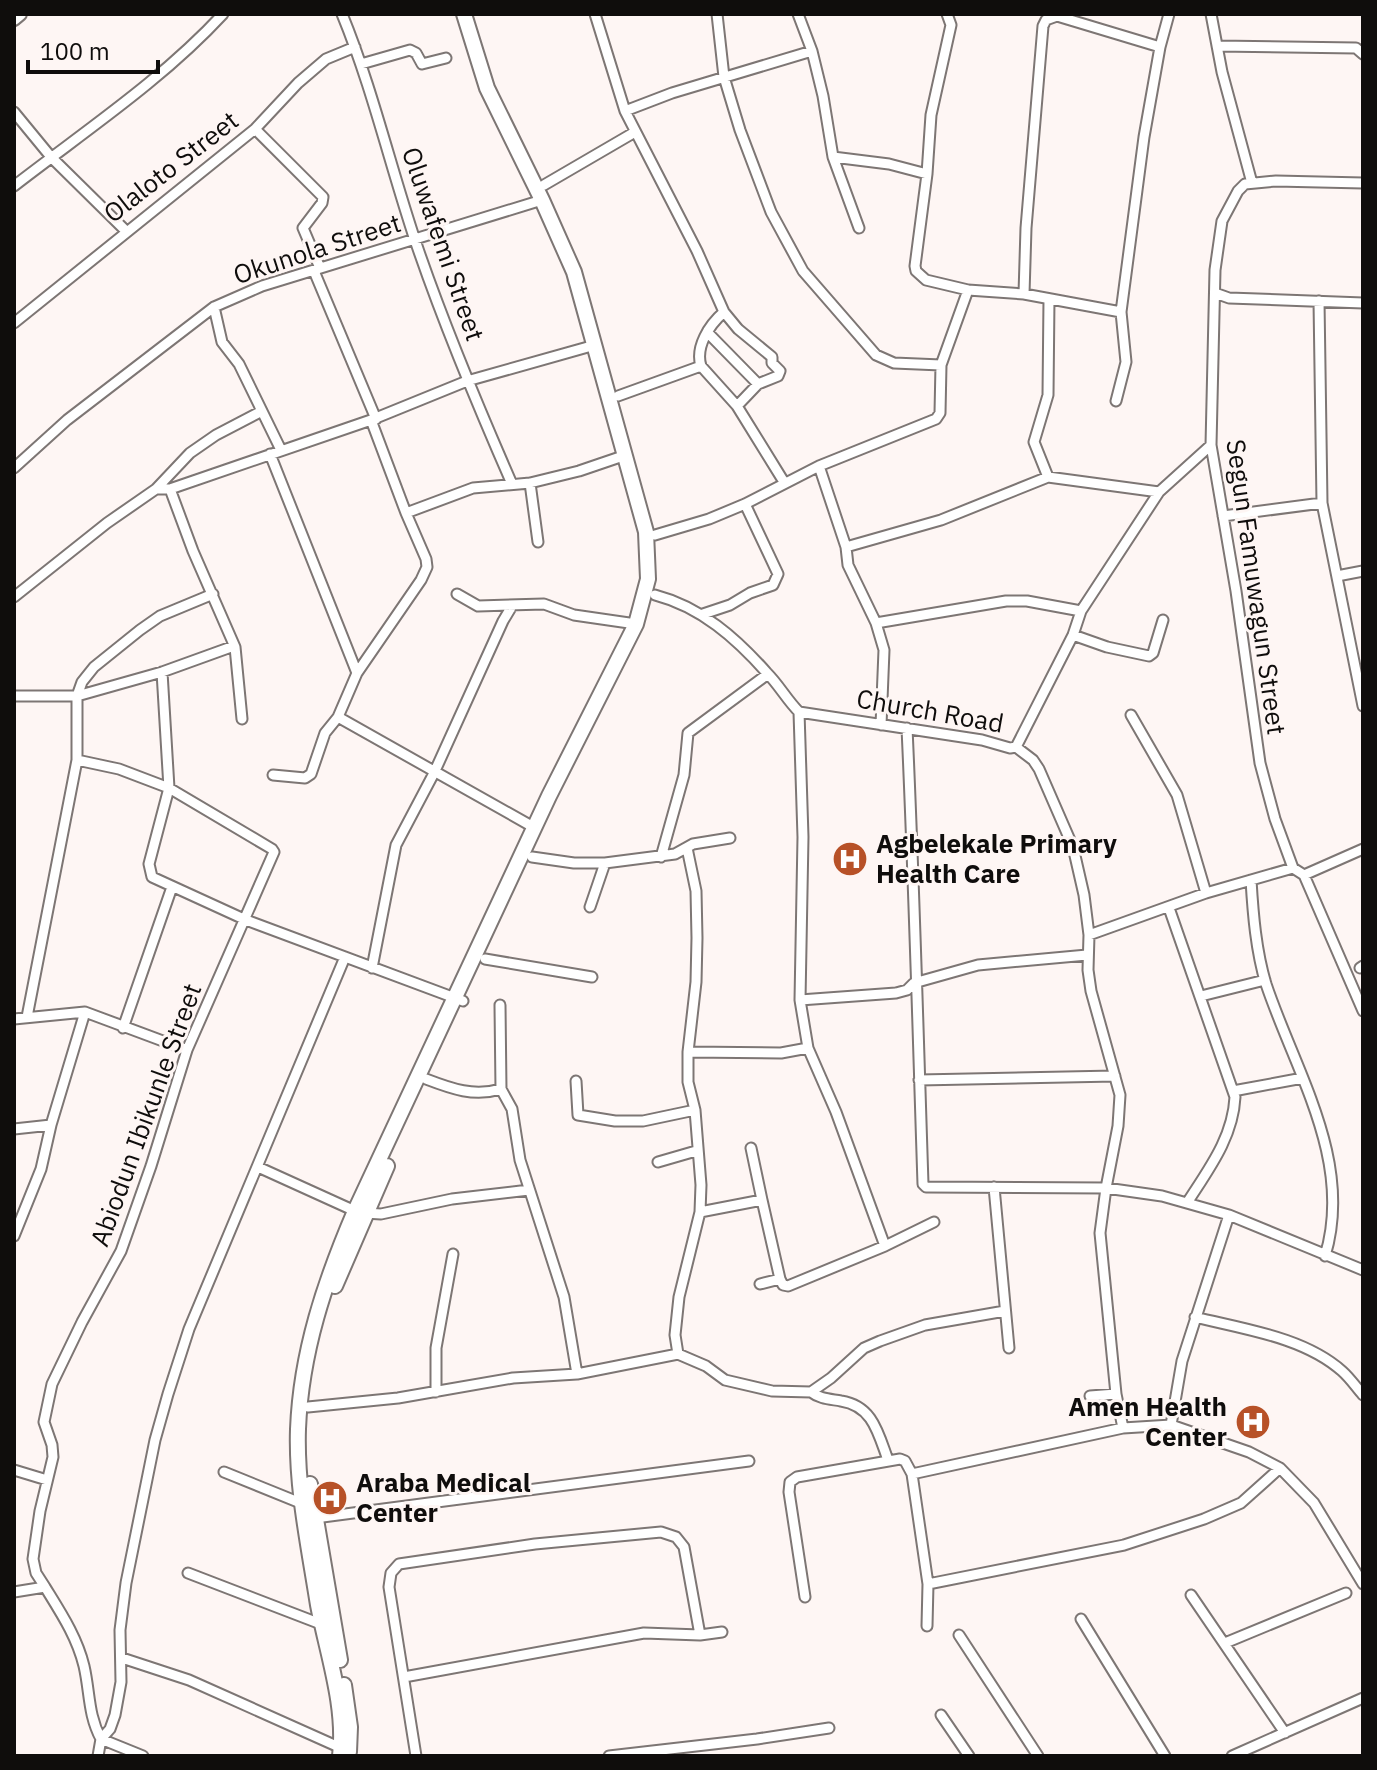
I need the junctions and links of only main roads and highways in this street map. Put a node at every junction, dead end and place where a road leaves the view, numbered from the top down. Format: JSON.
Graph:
{"nodes":[{"id":1,"x":464,"y":14,"type":"edge"},
{"id":2,"x":473,"y":14,"type":"edge"},
{"id":3,"x":543,"y":192,"type":"junction"},
{"id":4,"x":459,"y":1000,"type":"junction"},
{"id":5,"x":360,"y":1212,"type":"junction"},
{"id":6,"x":328,"y":1626,"type":"junction"},
{"id":7,"x":343,"y":1753,"type":"edge"}],
"edges":[{"from":1,"to":3,"type":"main road"},
{"from":2,"to":3,"type":"main road"},
{"from":3,"to":4,"type":"main road"},
{"from":3,"to":4,"type":"main road"},
{"from":4,"to":5,"type":"main road"},
{"from":4,"to":5,"type":"main road"},
{"from":5,"to":6,"type":"main road"},
{"from":5,"to":6,"type":"main road"},
{"from":6,"to":7,"type":"main road"}]}
